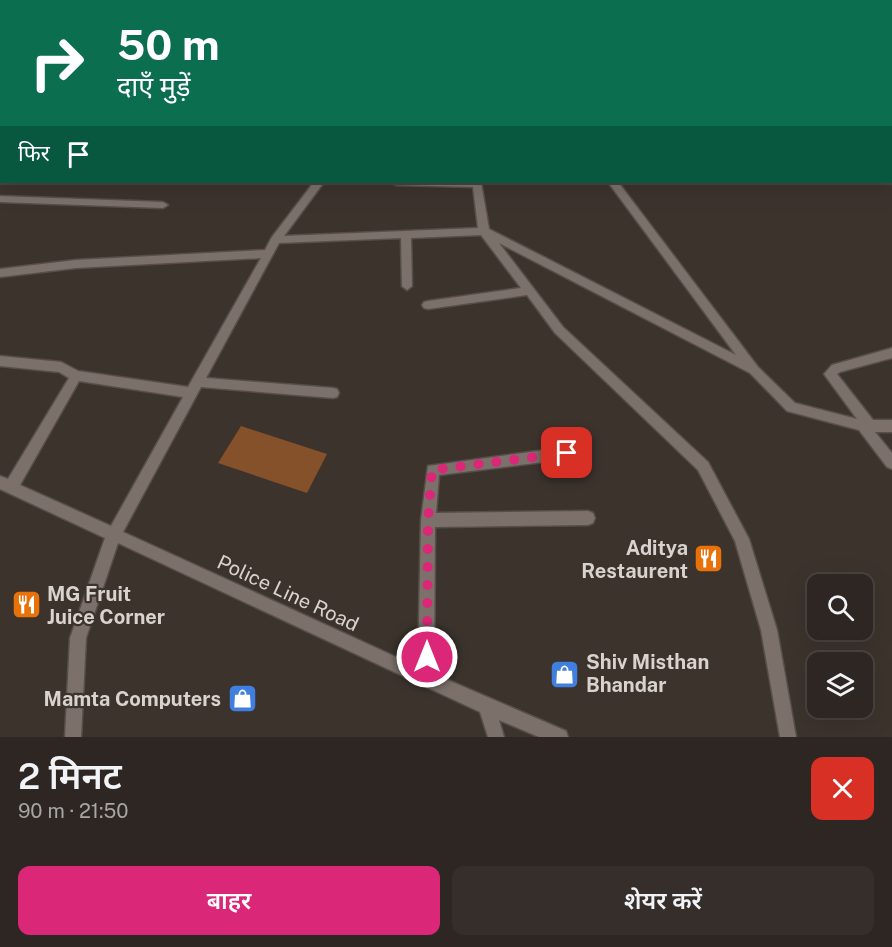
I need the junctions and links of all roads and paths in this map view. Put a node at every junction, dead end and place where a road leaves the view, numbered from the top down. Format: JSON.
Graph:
{"nodes":[{"id":1,"x":318,"y":183,"type":"edge"},
{"id":2,"x":478,"y":183,"type":"edge"},
{"id":3,"x":614,"y":183,"type":"edge"},
{"id":4,"x":1,"y":200,"type":"edge"},
{"id":5,"x":163,"y":205,"type":"dead end"},
{"id":6,"x":484,"y":231,"type":"junction"},
{"id":7,"x":406,"y":234,"type":"junction"},
{"id":8,"x":276,"y":240,"type":"junction"},
{"id":9,"x":268,"y":254,"type":"junction"},
{"id":10,"x":0,"y":273,"type":"edge"},
{"id":11,"x":407,"y":286,"type":"dead end"},
{"id":12,"x":530,"y":291,"type":"junction"},
{"id":13,"x":428,"y":305,"type":"dead end"},
{"id":14,"x":892,"y":353,"type":"edge"},
{"id":15,"x":0,"y":362,"type":"edge"},
{"id":16,"x":754,"y":370,"type":"junction"},
{"id":17,"x":76,"y":376,"type":"junction"},
{"id":18,"x":195,"y":388,"type":"junction"},
{"id":19,"x":333,"y":393,"type":"dead end"},
{"id":20,"x":866,"y":426,"type":"junction"},
{"id":21,"x":892,"y":426,"type":"edge"},
{"id":22,"x":567,"y":453,"type":"dead end"},
{"id":23,"x":892,"y":463,"type":"edge"},
{"id":24,"x":5,"y":485,"type":"edge"},
{"id":25,"x":588,"y":518,"type":"dead end"},
{"id":26,"x":428,"y":520,"type":"junction"},
{"id":27,"x":113,"y":536,"type":"junction"},
{"id":28,"x":426,"y":679,"type":"junction"},
{"id":29,"x":488,"y":707,"type":"junction"},
{"id":30,"x":73,"y":737,"type":"edge"},
{"id":31,"x":496,"y":737,"type":"edge"},
{"id":32,"x":560,"y":737,"type":"edge"},
{"id":33,"x":788,"y":737,"type":"edge"}],
"edges":[{"from":1,"to":8,"type":"street"},
{"from":2,"to":6,"type":"street"},
{"from":3,"to":16,"type":"street"},
{"from":4,"to":5,"type":"street"},
{"from":6,"to":7,"type":"street"},
{"from":6,"to":12,"type":"street"},
{"from":6,"to":16,"type":"street"},
{"from":7,"to":8,"type":"street"},
{"from":7,"to":11,"type":"street"},
{"from":8,"to":9,"type":"street"},
{"from":9,"to":10,"type":"street"},
{"from":9,"to":18,"type":"street"},
{"from":12,"to":13,"type":"street"},
{"from":12,"to":33,"type":"street"},
{"from":14,"to":20,"type":"street"},
{"from":15,"to":17,"type":"street"},
{"from":16,"to":20,"type":"street"},
{"from":17,"to":18,"type":"street"},
{"from":17,"to":24,"type":"street"},
{"from":18,"to":19,"type":"street"},
{"from":18,"to":27,"type":"street"},
{"from":20,"to":21,"type":"street"},
{"from":20,"to":23,"type":"street"},
{"from":22,"to":26,"type":"street"},
{"from":24,"to":27,"type":"street","name":"Police Line Road"},
{"from":25,"to":26,"type":"street"},
{"from":26,"to":28,"type":"street"},
{"from":27,"to":28,"type":"street","name":"Police Line Road"},
{"from":27,"to":30,"type":"street"},
{"from":28,"to":29,"type":"street","name":"Police Line Road"},
{"from":29,"to":31,"type":"street"},
{"from":29,"to":32,"type":"street","name":"Police Line Road"}]}
